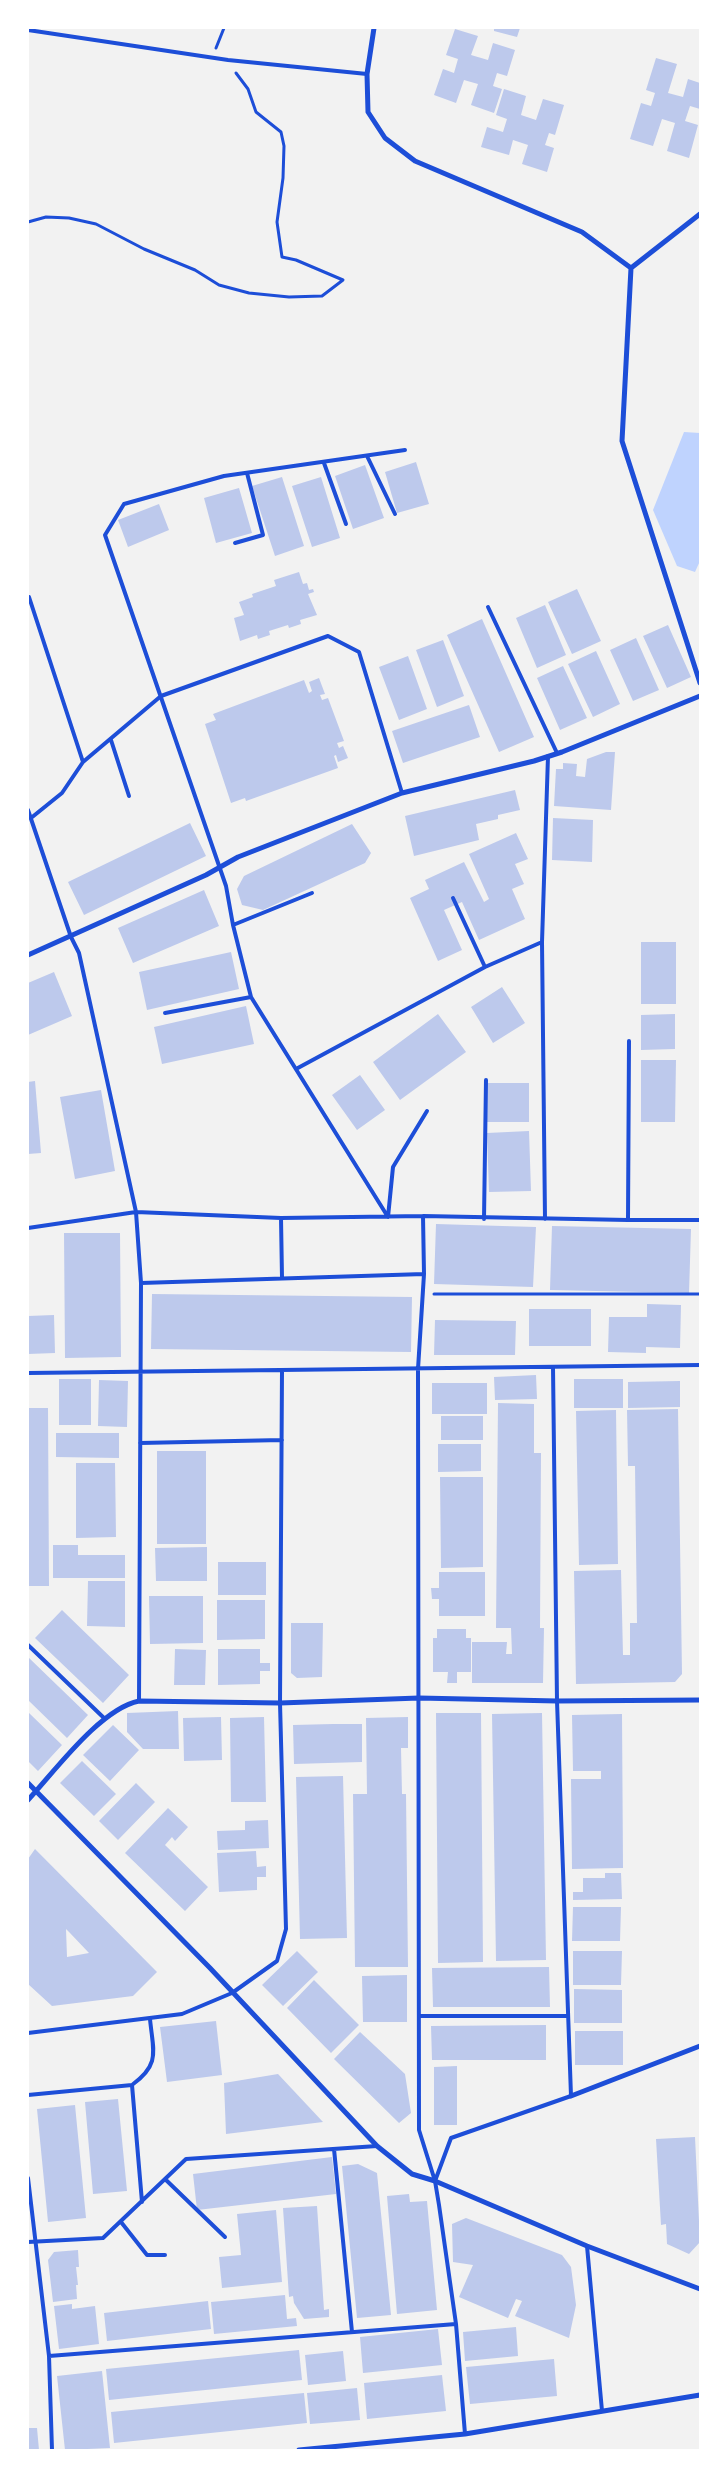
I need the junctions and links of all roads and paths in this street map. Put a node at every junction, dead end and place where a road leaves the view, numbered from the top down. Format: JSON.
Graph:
{"nodes":[{"id":1,"x":224,"y":28,"type":"edge"},
{"id":2,"x":374,"y":28,"type":"edge"},
{"id":3,"x":28,"y":30,"type":"edge"},
{"id":4,"x":212,"y":58,"type":"junction"},
{"id":5,"x":234,"y":60,"type":"junction"},
{"id":6,"x":367,"y":74,"type":"junction"},
{"id":7,"x":700,"y":214,"type":"edge"},
{"id":8,"x":28,"y":222,"type":"edge"},
{"id":9,"x":631,"y":268,"type":"junction"},
{"id":10,"x":405,"y":450,"type":"dead end"},
{"id":11,"x":368,"y":456,"type":"junction"},
{"id":12,"x":324,"y":463,"type":"junction"},
{"id":13,"x":247,"y":473,"type":"junction"},
{"id":14,"x":395,"y":514,"type":"dead end"},
{"id":15,"x":346,"y":524,"type":"dead end"},
{"id":16,"x":235,"y":543,"type":"dead end"},
{"id":17,"x":28,"y":597,"type":"edge"},
{"id":18,"x":488,"y":608,"type":"dead end"},
{"id":19,"x":700,"y":683,"type":"edge"},
{"id":20,"x":161,"y":696,"type":"junction"},
{"id":21,"x":700,"y":696,"type":"edge"},
{"id":22,"x":111,"y":740,"type":"junction"},
{"id":23,"x":557,"y":753,"type":"junction"},
{"id":24,"x":548,"y":756,"type":"junction"},
{"id":25,"x":83,"y":762,"type":"junction"},
{"id":26,"x":402,"y":793,"type":"junction"},
{"id":27,"x":128,"y":796,"type":"dead end"},
{"id":28,"x":28,"y":810,"type":"edge"},
{"id":29,"x":31,"y":818,"type":"junction"},
{"id":30,"x":220,"y":866,"type":"junction"},
{"id":31,"x":312,"y":893,"type":"dead end"},
{"id":32,"x":453,"y":898,"type":"dead end"},
{"id":33,"x":233,"y":924,"type":"junction"},
{"id":34,"x":71,"y":937,"type":"junction"},
{"id":35,"x":542,"y":942,"type":"junction"},
{"id":36,"x":28,"y":955,"type":"edge"},
{"id":37,"x":484,"y":967,"type":"junction"},
{"id":38,"x":251,"y":997,"type":"junction"},
{"id":39,"x":165,"y":1013,"type":"dead end"},
{"id":40,"x":629,"y":1041,"type":"dead end"},
{"id":41,"x":296,"y":1069,"type":"junction"},
{"id":42,"x":486,"y":1080,"type":"dead end"},
{"id":43,"x":428,"y":1111,"type":"dead end"},
{"id":44,"x":136,"y":1212,"type":"junction"},
{"id":45,"x":424,"y":1216,"type":"junction"},
{"id":46,"x":388,"y":1217,"type":"junction"},
{"id":47,"x":281,"y":1218,"type":"junction"},
{"id":48,"x":484,"y":1219,"type":"junction"},
{"id":49,"x":545,"y":1219,"type":"junction"},
{"id":50,"x":628,"y":1220,"type":"junction"},
{"id":51,"x":700,"y":1220,"type":"edge"},
{"id":52,"x":28,"y":1228,"type":"edge"},
{"id":53,"x":424,"y":1274,"type":"junction"},
{"id":54,"x":282,"y":1278,"type":"junction"},
{"id":55,"x":141,"y":1283,"type":"junction"},
{"id":56,"x":423,"y":1294,"type":"junction"},
{"id":57,"x":700,"y":1294,"type":"edge"},
{"id":58,"x":700,"y":1365,"type":"edge"},
{"id":59,"x":553,"y":1367,"type":"junction"},
{"id":60,"x":418,"y":1369,"type":"junction"},
{"id":61,"x":282,"y":1370,"type":"junction"},
{"id":62,"x":139,"y":1371,"type":"junction"},
{"id":63,"x":28,"y":1373,"type":"edge"},
{"id":64,"x":282,"y":1440,"type":"junction"},
{"id":65,"x":140,"y":1443,"type":"junction"},
{"id":66,"x":28,"y":1645,"type":"edge"},
{"id":67,"x":420,"y":1698,"type":"junction"},
{"id":68,"x":700,"y":1700,"type":"edge"},
{"id":69,"x":139,"y":1701,"type":"junction"},
{"id":70,"x":557,"y":1701,"type":"junction"},
{"id":71,"x":280,"y":1703,"type":"junction"},
{"id":72,"x":104,"y":1718,"type":"junction"},
{"id":73,"x":28,"y":1783,"type":"edge"},
{"id":74,"x":36,"y":1791,"type":"junction"},
{"id":75,"x":28,"y":1800,"type":"edge"},
{"id":76,"x":232,"y":1993,"type":"junction"},
{"id":77,"x":420,"y":2016,"type":"junction"},
{"id":78,"x":568,"y":2016,"type":"junction"},
{"id":79,"x":150,"y":2019,"type":"junction"},
{"id":80,"x":28,"y":2033,"type":"edge"},
{"id":81,"x":700,"y":2046,"type":"edge"},
{"id":82,"x":132,"y":2085,"type":"junction"},
{"id":83,"x":28,"y":2095,"type":"edge"},
{"id":84,"x":571,"y":2096,"type":"junction"},
{"id":85,"x":377,"y":2146,"type":"junction"},
{"id":86,"x":334,"y":2149,"type":"junction"},
{"id":87,"x":28,"y":2178,"type":"edge"},
{"id":88,"x":166,"y":2180,"type":"junction"},
{"id":89,"x":435,"y":2181,"type":"junction"},
{"id":90,"x":142,"y":2202,"type":"junction"},
{"id":91,"x":121,"y":2222,"type":"junction"},
{"id":92,"x":225,"y":2237,"type":"dead end"},
{"id":93,"x":28,"y":2242,"type":"edge"},
{"id":94,"x":34,"y":2242,"type":"junction"},
{"id":95,"x":587,"y":2246,"type":"junction"},
{"id":96,"x":165,"y":2255,"type":"dead end"},
{"id":97,"x":700,"y":2290,"type":"edge"},
{"id":98,"x":456,"y":2324,"type":"junction"},
{"id":99,"x":352,"y":2332,"type":"junction"},
{"id":100,"x":49,"y":2356,"type":"junction"},
{"id":101,"x":700,"y":2396,"type":"edge"},
{"id":102,"x":602,"y":2411,"type":"junction"},
{"id":103,"x":464,"y":2434,"type":"junction"},
{"id":104,"x":52,"y":2450,"type":"edge"},
{"id":105,"x":299,"y":2450,"type":"edge"},
{"id":106,"x":320,"y":2450,"type":"edge"}],
"edges":[{"from":1,"to":4,"type":"path"},
{"from":2,"to":6,"type":"street"},
{"from":3,"to":4,"type":"lane"},
{"from":4,"to":5,"type":"lane"},
{"from":5,"to":6,"type":"lane"},
{"from":5,"to":8,"type":"path"},
{"from":6,"to":9,"type":"street"},
{"from":7,"to":9,"type":"street"},
{"from":9,"to":19,"type":"street"},
{"from":10,"to":11,"type":"lane"},
{"from":11,"to":12,"type":"lane"},
{"from":11,"to":14,"type":"lane"},
{"from":12,"to":13,"type":"lane"},
{"from":12,"to":15,"type":"lane"},
{"from":13,"to":16,"type":"lane"},
{"from":13,"to":20,"type":"lane"},
{"from":17,"to":25,"type":"lane"},
{"from":18,"to":23,"type":"lane"},
{"from":20,"to":22,"type":"lane"},
{"from":20,"to":26,"type":"lane"},
{"from":20,"to":30,"type":"lane"},
{"from":21,"to":23,"type":"street"},
{"from":22,"to":25,"type":"lane"},
{"from":22,"to":27,"type":"lane"},
{"from":23,"to":24,"type":"street"},
{"from":24,"to":26,"type":"street"},
{"from":24,"to":35,"type":"lane"},
{"from":25,"to":29,"type":"lane"},
{"from":26,"to":30,"type":"street"},
{"from":28,"to":29,"type":"lane"},
{"from":29,"to":34,"type":"lane"},
{"from":30,"to":33,"type":"lane"},
{"from":30,"to":34,"type":"street"},
{"from":31,"to":33,"type":"lane"},
{"from":32,"to":37,"type":"lane"},
{"from":33,"to":38,"type":"lane"},
{"from":34,"to":36,"type":"street"},
{"from":34,"to":44,"type":"lane"},
{"from":35,"to":37,"type":"lane"},
{"from":35,"to":49,"type":"lane"},
{"from":37,"to":41,"type":"lane"},
{"from":38,"to":39,"type":"lane"},
{"from":38,"to":41,"type":"lane"},
{"from":40,"to":50,"type":"lane"},
{"from":41,"to":46,"type":"lane"},
{"from":42,"to":48,"type":"lane"},
{"from":43,"to":46,"type":"lane"},
{"from":44,"to":47,"type":"lane"},
{"from":44,"to":52,"type":"lane"},
{"from":44,"to":55,"type":"lane"},
{"from":45,"to":46,"type":"lane"},
{"from":45,"to":48,"type":"lane"},
{"from":45,"to":53,"type":"lane"},
{"from":46,"to":47,"type":"lane"},
{"from":47,"to":54,"type":"lane"},
{"from":48,"to":49,"type":"lane"},
{"from":49,"to":50,"type":"lane"},
{"from":50,"to":51,"type":"lane"},
{"from":53,"to":54,"type":"lane"},
{"from":53,"to":56,"type":"lane"},
{"from":54,"to":55,"type":"lane"},
{"from":55,"to":62,"type":"lane"},
{"from":56,"to":57,"type":"path"},
{"from":56,"to":60,"type":"lane"},
{"from":58,"to":59,"type":"lane"},
{"from":59,"to":60,"type":"lane"},
{"from":59,"to":70,"type":"lane"},
{"from":60,"to":61,"type":"lane"},
{"from":60,"to":67,"type":"lane"},
{"from":61,"to":62,"type":"lane"},
{"from":61,"to":64,"type":"lane"},
{"from":62,"to":63,"type":"lane"},
{"from":62,"to":65,"type":"lane"},
{"from":64,"to":65,"type":"lane"},
{"from":64,"to":71,"type":"lane"},
{"from":65,"to":69,"type":"lane"},
{"from":66,"to":72,"type":"lane"},
{"from":67,"to":70,"type":"street"},
{"from":67,"to":71,"type":"street"},
{"from":67,"to":77,"type":"lane"},
{"from":68,"to":70,"type":"street"},
{"from":69,"to":71,"type":"street"},
{"from":69,"to":72,"type":"street"},
{"from":70,"to":78,"type":"lane"},
{"from":71,"to":76,"type":"lane"},
{"from":72,"to":74,"type":"street"},
{"from":73,"to":74,"type":"street"},
{"from":74,"to":75,"type":"street"},
{"from":74,"to":76,"type":"street"},
{"from":76,"to":79,"type":"lane"},
{"from":76,"to":85,"type":"street"},
{"from":77,"to":78,"type":"lane"},
{"from":77,"to":89,"type":"lane"},
{"from":78,"to":84,"type":"lane"},
{"from":79,"to":80,"type":"lane"},
{"from":79,"to":82,"type":"lane"},
{"from":81,"to":84,"type":"street"},
{"from":82,"to":83,"type":"lane"},
{"from":82,"to":90,"type":"lane"},
{"from":84,"to":89,"type":"lane"},
{"from":85,"to":86,"type":"lane"},
{"from":85,"to":89,"type":"street"},
{"from":86,"to":88,"type":"lane"},
{"from":86,"to":99,"type":"lane"},
{"from":87,"to":94,"type":"lane"},
{"from":88,"to":90,"type":"lane"},
{"from":88,"to":92,"type":"lane"},
{"from":89,"to":95,"type":"street"},
{"from":89,"to":98,"type":"lane"},
{"from":90,"to":91,"type":"lane"},
{"from":91,"to":94,"type":"lane"},
{"from":91,"to":96,"type":"lane"},
{"from":93,"to":94,"type":"lane"},
{"from":94,"to":100,"type":"lane"},
{"from":95,"to":97,"type":"street"},
{"from":95,"to":102,"type":"lane"},
{"from":98,"to":99,"type":"lane"},
{"from":98,"to":103,"type":"lane"},
{"from":99,"to":100,"type":"lane"},
{"from":100,"to":104,"type":"lane"},
{"from":101,"to":102,"type":"street"},
{"from":102,"to":103,"type":"street"},
{"from":103,"to":106,"type":"street"},
{"from":105,"to":106,"type":"street"}]}
